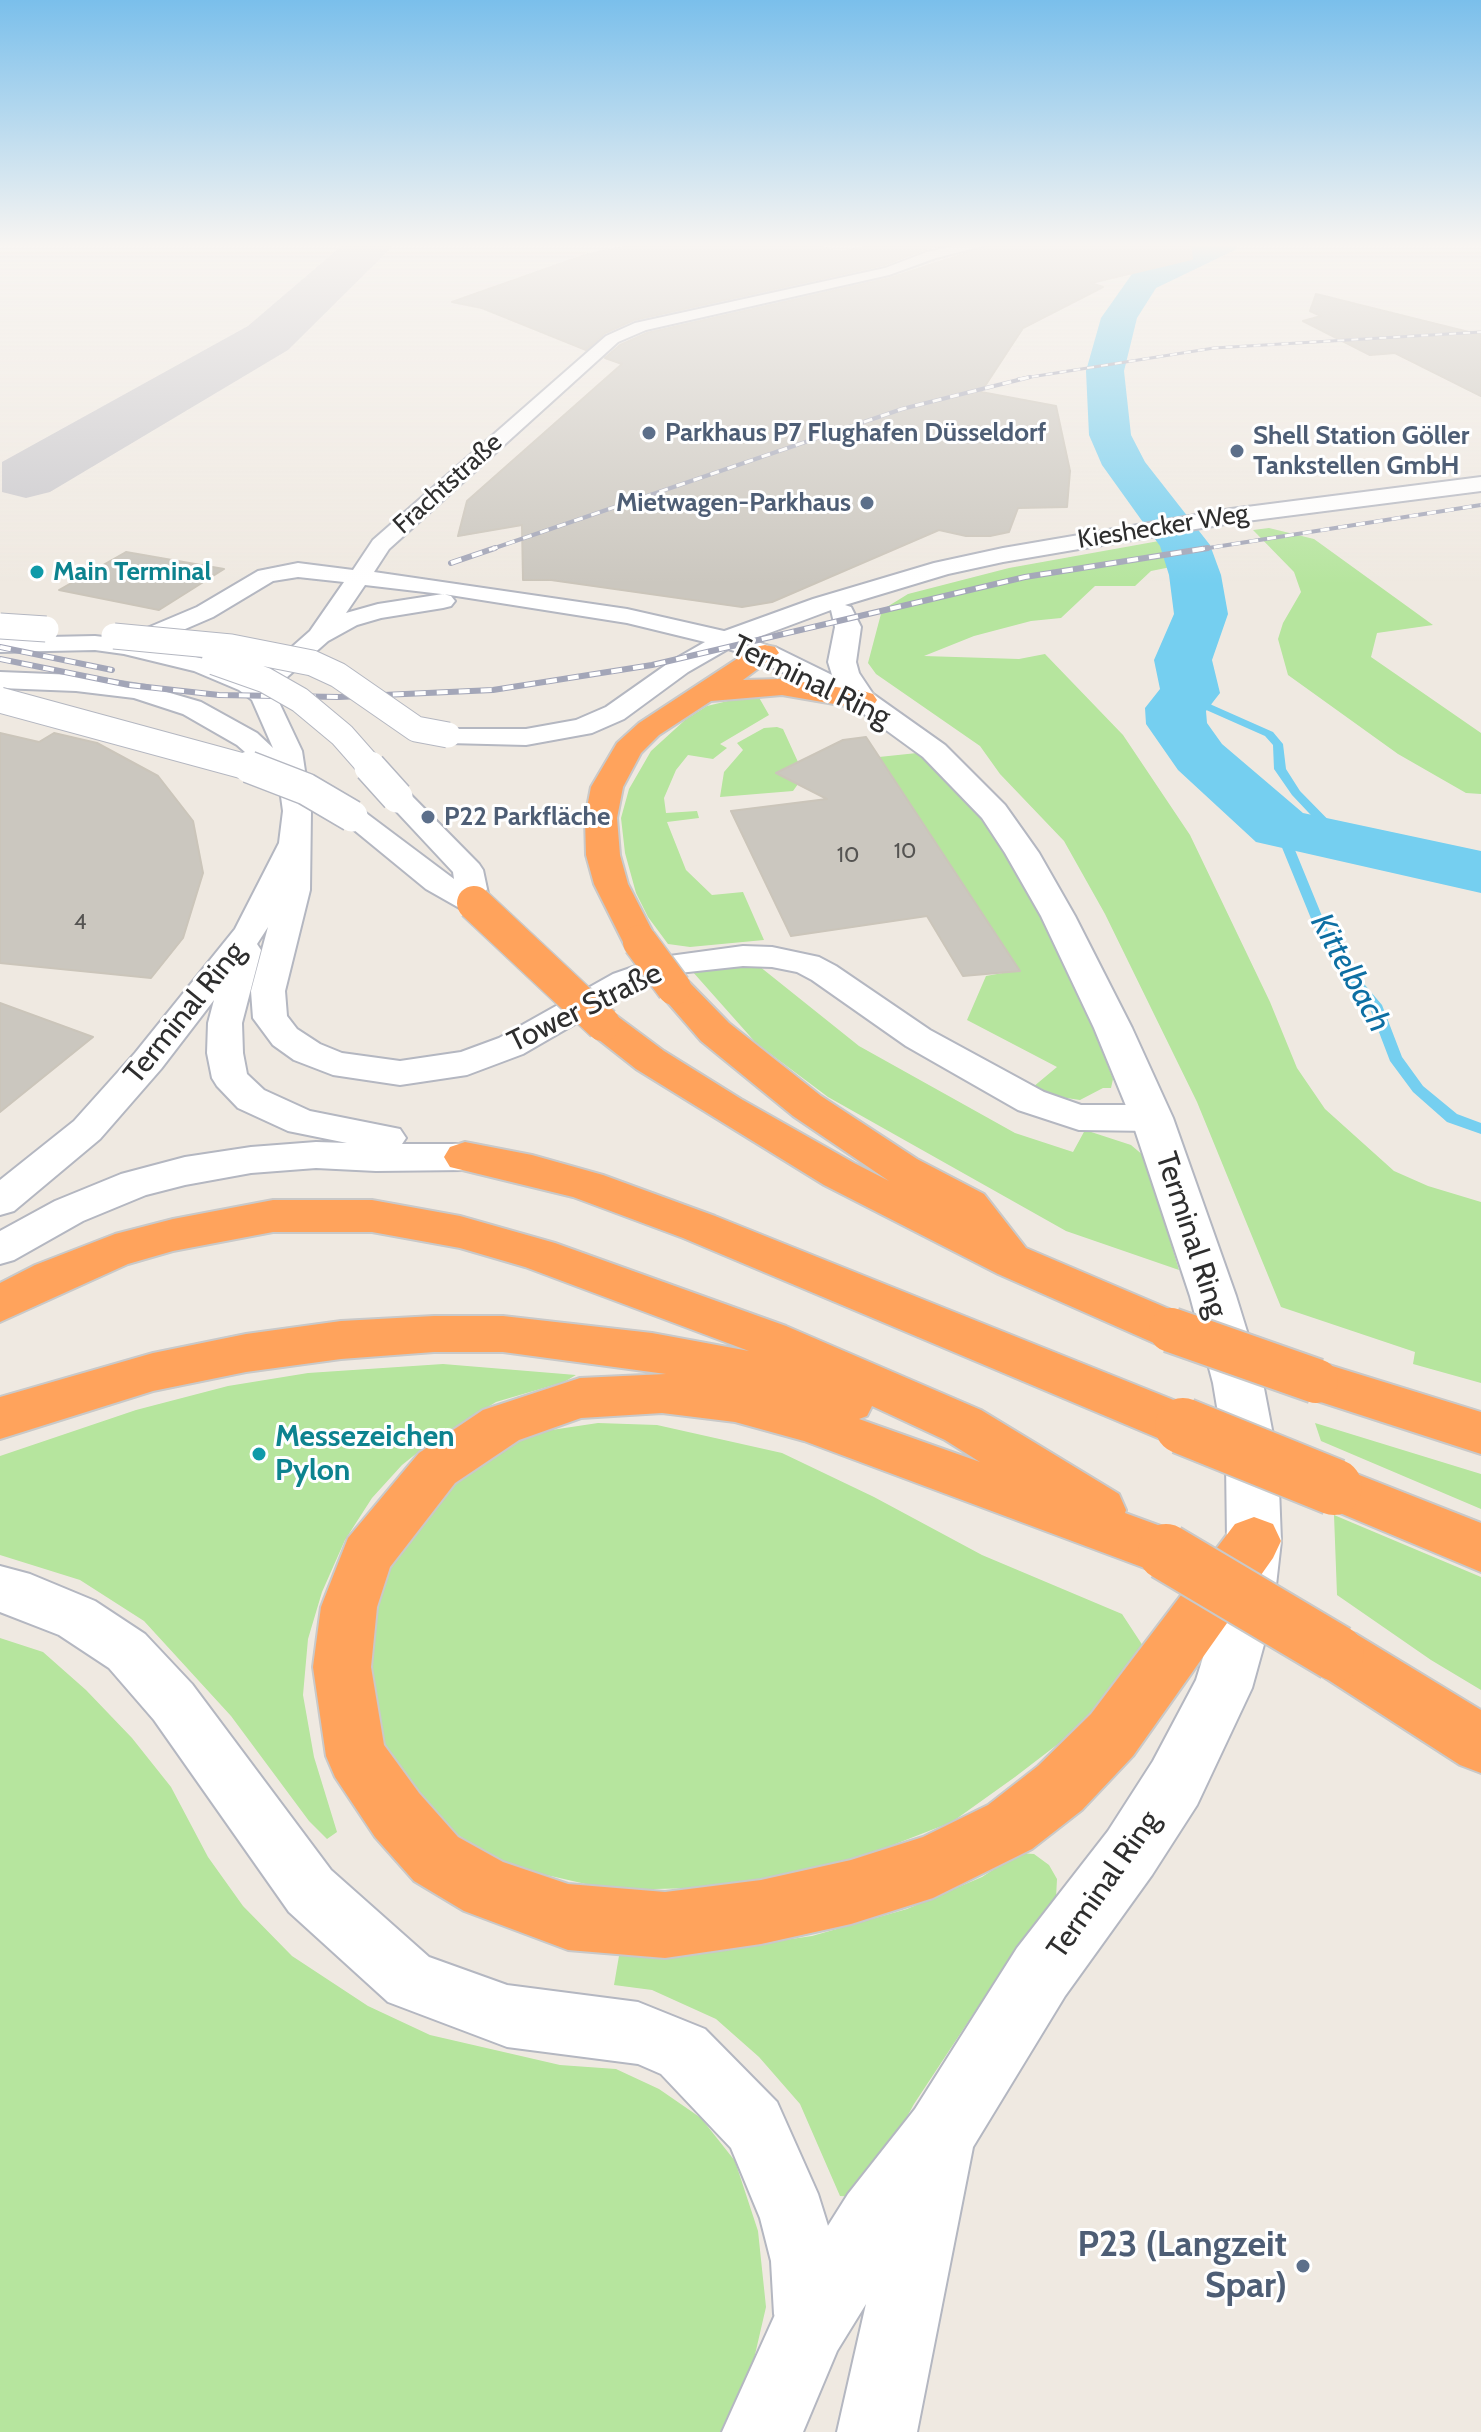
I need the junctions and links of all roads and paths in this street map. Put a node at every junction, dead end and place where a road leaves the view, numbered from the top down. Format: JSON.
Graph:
{"nodes":[{"id":1,"x":594,"y":356,"type":"edge"},
{"id":2,"x":1481,"y":484,"type":"edge"},
{"id":3,"x":359,"y":576,"type":"junction"},
{"id":4,"x":527,"y":600,"type":"junction"},
{"id":5,"x":847,"y":604,"type":"junction"},
{"id":6,"x":591,"y":610,"type":"junction"},
{"id":7,"x":780,"y":622,"type":"junction"},
{"id":8,"x":0,"y":626,"type":"edge"},
{"id":9,"x":319,"y":636,"type":"junction"},
{"id":10,"x":728,"y":639,"type":"junction"},
{"id":11,"x":66,"y":642,"type":"junction"},
{"id":12,"x":111,"y":642,"type":"junction"},
{"id":13,"x":0,"y":645,"type":"edge"},
{"id":14,"x":765,"y":653,"type":"junction"},
{"id":15,"x":0,"y":654,"type":"edge"},
{"id":16,"x":298,"y":654,"type":"junction"},
{"id":17,"x":648,"y":665,"type":"junction"},
{"id":18,"x":203,"y":666,"type":"junction"},
{"id":19,"x":0,"y":680,"type":"edge"},
{"id":20,"x":263,"y":696,"type":"junction"},
{"id":21,"x":692,"y":698,"type":"junction"},
{"id":22,"x":0,"y":700,"type":"edge"},
{"id":23,"x":863,"y":700,"type":"junction"},
{"id":24,"x":295,"y":782,"type":"junction"},
{"id":25,"x":294,"y":843,"type":"junction"},
{"id":26,"x":474,"y":903,"type":"junction"},
{"id":27,"x":250,"y":932,"type":"junction"},
{"id":28,"x":1152,"y":1118,"type":"junction"},
{"id":29,"x":465,"y":1157,"type":"junction"},
{"id":30,"x":0,"y":1201,"type":"edge"},
{"id":31,"x":0,"y":1249,"type":"edge"},
{"id":32,"x":1014,"y":1262,"type":"junction"},
{"id":33,"x":0,"y":1304,"type":"edge"},
{"id":34,"x":0,"y":1418,"type":"edge"},
{"id":35,"x":1481,"y":1433,"type":"edge"},
{"id":36,"x":1254,"y":1541,"type":"junction"},
{"id":37,"x":1481,"y":1548,"type":"edge"},
{"id":38,"x":1166,"y":1552,"type":"junction"},
{"id":39,"x":0,"y":1589,"type":"edge"},
{"id":40,"x":1481,"y":1744,"type":"edge"},
{"id":41,"x":940,"y":2134,"type":"junction"},
{"id":42,"x":810,"y":2324,"type":"junction"},
{"id":43,"x":762,"y":2432,"type":"edge"},
{"id":44,"x":877,"y":2432,"type":"edge"}],
"edges":[{"from":1,"to":3,"type":"street","name":"Frachtstraße"},
{"from":2,"to":5,"type":"street","name":"Kieshecker Weg"},
{"from":3,"to":4,"type":"street","name":"Terminal Ring"},
{"from":3,"to":9,"type":"street","name":"Terminal Ring"},
{"from":3,"to":12,"type":"street","name":"Terminal Ring"},
{"from":4,"to":6,"type":"street","name":"Terminal Ring"},
{"from":4,"to":9,"type":"street","name":"Terminal Ring"},
{"from":5,"to":7,"type":"street","name":"Kieshecker Weg"},
{"from":5,"to":14,"type":"street","name":"Kieshecker Weg"},
{"from":5,"to":23,"type":"street"},
{"from":6,"to":10,"type":"street","name":"Terminal Ring"},
{"from":6,"to":17,"type":"street"},
{"from":7,"to":10,"type":"street","name":"Kieshecker Weg"},
{"from":7,"to":14,"type":"street"},
{"from":8,"to":12,"type":"street","name":"Terminal Ring"},
{"from":9,"to":16,"type":"street","name":"Terminal Ring"},
{"from":10,"to":14,"type":"street","name":"Terminal Ring"},
{"from":10,"to":17,"type":"street"},
{"from":11,"to":12,"type":"street","name":"Terminal Ring"},
{"from":11,"to":13,"type":"street","name":"Terminal Ring"},
{"from":11,"to":15,"type":"street","name":"Terminal Ring"},
{"from":12,"to":17,"type":"street","bridge":true},
{"from":12,"to":18,"type":"street","name":"Terminal Ring"},
{"from":12,"to":26,"type":"street","name":"Terminal Ring","bridge":true},
{"from":14,"to":21,"type":"highway"},
{"from":14,"to":23,"type":"street","name":"Terminal Ring"},
{"from":16,"to":18,"type":"street"},
{"from":16,"to":20,"type":"street","name":"Terminal Ring"},
{"from":18,"to":20,"type":"street","name":"Terminal Ring"},
{"from":19,"to":24,"type":"street"},
{"from":20,"to":24,"type":"street","name":"Terminal Ring"},
{"from":21,"to":23,"type":"highway"},
{"from":21,"to":32,"type":"highway","bridge":true},
{"from":22,"to":26,"type":"street","bridge":true},
{"from":23,"to":28,"type":"street","name":"Terminal Ring"},
{"from":24,"to":25,"type":"street","name":"Terminal Ring"},
{"from":25,"to":27,"type":"street","name":"Terminal Ring"},
{"from":25,"to":28,"type":"street","name":"Tower Straße"},
{"from":26,"to":32,"type":"highway","bridge":true},
{"from":27,"to":29,"type":"street"},
{"from":27,"to":30,"type":"street","name":"Terminal Ring"},
{"from":28,"to":36,"type":"street","name":"Terminal Ring"},
{"from":29,"to":31,"type":"street"},
{"from":29,"to":37,"type":"highway","bridge":true},
{"from":32,"to":35,"type":"highway","bridge":true},
{"from":33,"to":38,"type":"highway"},
{"from":34,"to":38,"type":"highway"},
{"from":36,"to":38,"type":"highway"},
{"from":36,"to":41,"type":"street","name":"Terminal Ring"},
{"from":38,"to":40,"type":"highway","bridge":true},
{"from":39,"to":42,"type":"street"},
{"from":41,"to":42,"type":"street","name":"Terminal Ring"},
{"from":41,"to":44,"type":"street","name":"Terminal Ring"},
{"from":42,"to":43,"type":"street","name":"Terminal Ring"}]}
